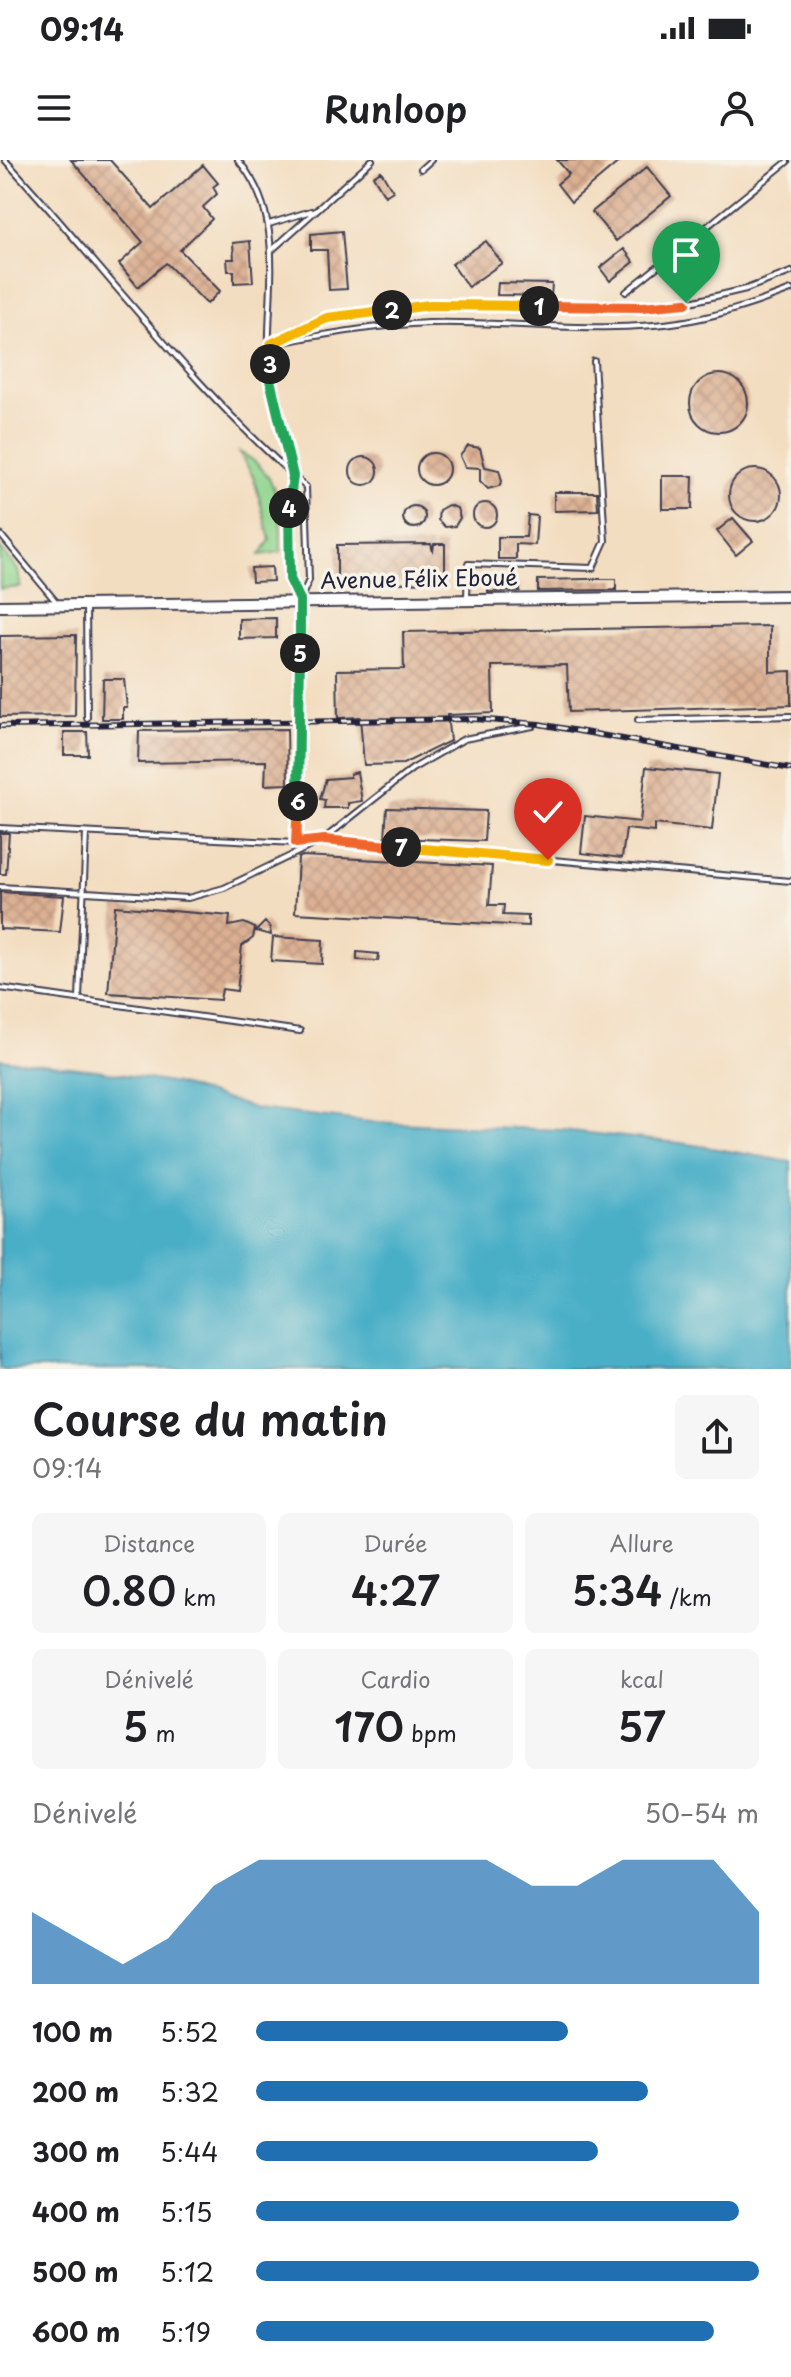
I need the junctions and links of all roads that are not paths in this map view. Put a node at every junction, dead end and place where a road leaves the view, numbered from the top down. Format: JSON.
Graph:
{"nodes":[{"id":1,"x":5,"y":160,"type":"edge"},
{"id":2,"x":238,"y":160,"type":"edge"},
{"id":3,"x":372,"y":160,"type":"edge"},
{"id":4,"x":431,"y":160,"type":"edge"},
{"id":5,"x":786,"y":161,"type":"edge"},
{"id":6,"x":791,"y":168,"type":"edge"},
{"id":7,"x":421,"y":169,"type":"dead end"},
{"id":8,"x":314,"y":210,"type":"junction"},
{"id":9,"x":269,"y":224,"type":"junction"},
{"id":10,"x":272,"y":250,"type":"junction"},
{"id":11,"x":791,"y":272,"type":"edge"},
{"id":12,"x":791,"y":290,"type":"edge"},
{"id":13,"x":626,"y":292,"type":"dead end"},
{"id":14,"x":271,"y":344,"type":"junction"},
{"id":15,"x":594,"y":361,"type":"dead end"},
{"id":16,"x":293,"y":476,"type":"junction"},
{"id":17,"x":0,"y":534,"type":"edge"},
{"id":18,"x":791,"y":596,"type":"edge"},
{"id":19,"x":467,"y":598,"type":"junction"},
{"id":20,"x":300,"y":600,"type":"junction"},
{"id":21,"x":86,"y":602,"type":"junction"},
{"id":22,"x":57,"y":604,"type":"junction"},
{"id":23,"x":0,"y":606,"type":"edge"},
{"id":24,"x":791,"y":716,"type":"edge"},
{"id":25,"x":87,"y":718,"type":"dead end"},
{"id":26,"x":638,"y":720,"type":"dead end"},
{"id":27,"x":533,"y":726,"type":"dead end"},
{"id":28,"x":0,"y":828,"type":"edge"},
{"id":29,"x":86,"y":833,"type":"junction"},
{"id":30,"x":324,"y":840,"type":"junction"},
{"id":31,"x":296,"y":843,"type":"junction"},
{"id":32,"x":791,"y":881,"type":"edge"},
{"id":33,"x":0,"y":887,"type":"edge"},
{"id":34,"x":85,"y":893,"type":"junction"},
{"id":35,"x":0,"y":988,"type":"edge"},
{"id":36,"x":79,"y":998,"type":"junction"},
{"id":37,"x":300,"y":1031,"type":"dead end"}],
"edges":[{"from":1,"to":16,"type":"lane"},
{"from":2,"to":9,"type":"lane"},
{"from":3,"to":8,"type":"lane"},
{"from":4,"to":7,"type":"lane"},
{"from":5,"to":6,"type":"lane"},
{"from":5,"to":13,"type":"lane"},
{"from":8,"to":9,"type":"lane"},
{"from":8,"to":10,"type":"lane"},
{"from":9,"to":10,"type":"lane"},
{"from":10,"to":14,"type":"lane"},
{"from":11,"to":14,"type":"lane"},
{"from":12,"to":14,"type":"lane"},
{"from":14,"to":16,"type":"lane"},
{"from":15,"to":19,"type":"lane"},
{"from":16,"to":20,"type":"lane"},
{"from":16,"to":20,"type":"lane"},
{"from":17,"to":22,"type":"lane"},
{"from":18,"to":19,"type":"street","name":"Avenue Félix Eboué"},
{"from":19,"to":20,"type":"street","name":"Avenue Félix Eboué"},
{"from":20,"to":21,"type":"street","name":"Avenue Félix Eboué"},
{"from":20,"to":31,"type":"lane"},
{"from":21,"to":22,"type":"street","name":"Avenue Félix Eboué"},
{"from":21,"to":25,"type":"lane"},
{"from":22,"to":23,"type":"street","name":"Avenue Félix Eboué"},
{"from":24,"to":26,"type":"lane"},
{"from":27,"to":30,"type":"lane"},
{"from":28,"to":29,"type":"lane"},
{"from":29,"to":31,"type":"lane"},
{"from":29,"to":34,"type":"lane"},
{"from":30,"to":31,"type":"lane"},
{"from":30,"to":32,"type":"lane"},
{"from":30,"to":34,"type":"lane"},
{"from":33,"to":34,"type":"lane"},
{"from":34,"to":36,"type":"lane"},
{"from":35,"to":36,"type":"lane"},
{"from":36,"to":37,"type":"lane"}]}
